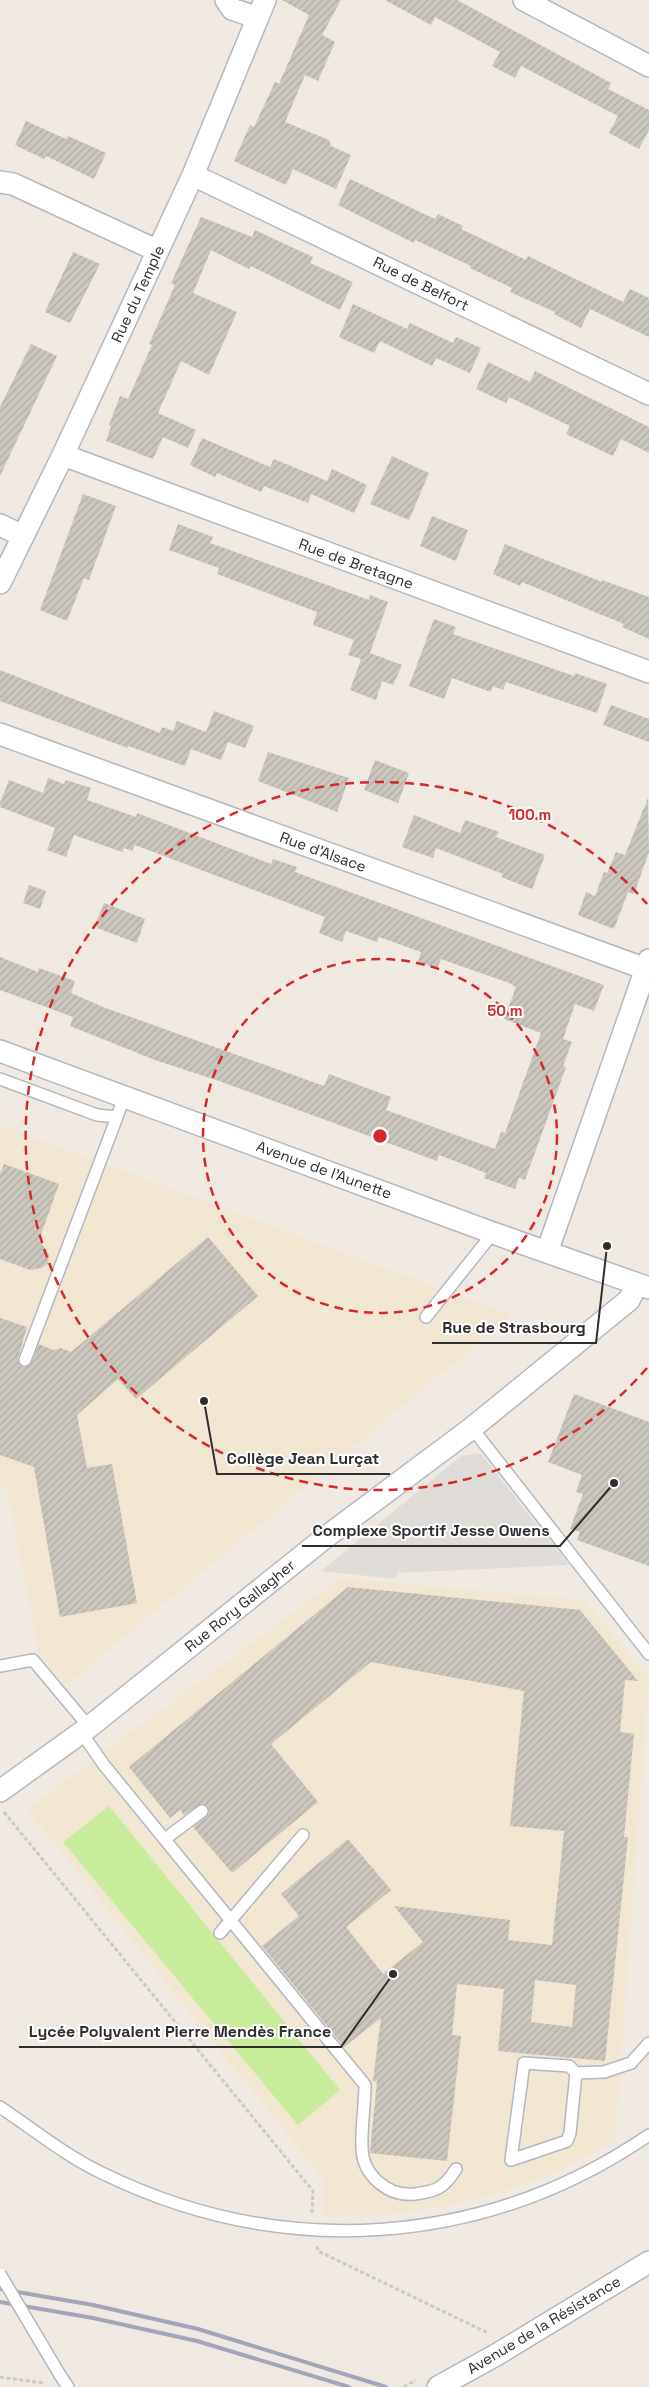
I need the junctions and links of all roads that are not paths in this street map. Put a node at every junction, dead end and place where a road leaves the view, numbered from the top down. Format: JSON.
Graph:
{"nodes":[{"id":1,"x":226,"y":0,"type":"edge"},
{"id":2,"x":524,"y":0,"type":"edge"},
{"id":3,"x":261,"y":9,"type":"edge"},
{"id":4,"x":649,"y":66,"type":"edge"},
{"id":5,"x":193,"y":175,"type":"junction"},
{"id":6,"x":0,"y":182,"type":"edge"},
{"id":7,"x":158,"y":251,"type":"junction"},
{"id":8,"x":649,"y":394,"type":"edge"},
{"id":9,"x":63,"y":456,"type":"junction"},
{"id":10,"x":0,"y":525,"type":"edge"},
{"id":11,"x":23,"y":536,"type":"junction"},
{"id":12,"x":0,"y":583,"type":"edge"},
{"id":13,"x":649,"y":672,"type":"edge"},
{"id":14,"x":0,"y":734,"type":"edge"},
{"id":15,"x":647,"y":964,"type":"edge"},
{"id":16,"x":0,"y":1051,"type":"edge"},
{"id":17,"x":0,"y":1079,"type":"edge"},
{"id":18,"x":121,"y":1107,"type":"junction"},
{"id":19,"x":493,"y":1233,"type":"junction"},
{"id":20,"x":547,"y":1252,"type":"junction"},
{"id":21,"x":643,"y":1286,"type":"edge"},
{"id":22,"x":426,"y":1317,"type":"dead end"},
{"id":23,"x":25,"y":1360,"type":"dead end"},
{"id":24,"x":472,"y":1428,"type":"junction"},
{"id":25,"x":649,"y":1654,"type":"edge"},
{"id":26,"x":0,"y":1666,"type":"edge"},
{"id":27,"x":85,"y":1730,"type":"junction"},
{"id":28,"x":0,"y":1791,"type":"edge"},
{"id":29,"x":202,"y":1811,"type":"dead end"},
{"id":30,"x":303,"y":1835,"type":"dead end"},
{"id":31,"x":165,"y":1839,"type":"junction"},
{"id":32,"x":230,"y":1920,"type":"junction"},
{"id":33,"x":220,"y":1933,"type":"dead end"},
{"id":34,"x":649,"y":2043,"type":"edge"},
{"id":35,"x":576,"y":2072,"type":"junction"},
{"id":36,"x":0,"y":2107,"type":"edge"},
{"id":37,"x":649,"y":2135,"type":"edge"},
{"id":38,"x":456,"y":2170,"type":"dead end"},
{"id":39,"x":649,"y":2262,"type":"edge"},
{"id":40,"x":0,"y":2274,"type":"edge"},
{"id":41,"x":68,"y":2387,"type":"edge"},
{"id":42,"x":438,"y":2387,"type":"edge"}],
"edges":[{"from":1,"to":3,"type":"street"},
{"from":2,"to":4,"type":"street"},
{"from":3,"to":5,"type":"street","name":"Rue du Temple"},
{"from":5,"to":7,"type":"street","name":"Rue du Temple"},
{"from":5,"to":8,"type":"street","name":"Rue de Belfort"},
{"from":6,"to":7,"type":"street"},
{"from":7,"to":9,"type":"street","name":"Rue du Temple"},
{"from":9,"to":11,"type":"street","name":"Rue du Temple"},
{"from":9,"to":13,"type":"street","name":"Rue de Bretagne"},
{"from":10,"to":11,"type":"street"},
{"from":11,"to":12,"type":"street","name":"Rue du Temple"},
{"from":14,"to":15,"type":"street","name":"Rue d'Alsace"},
{"from":15,"to":20,"type":"street"},
{"from":16,"to":18,"type":"street","name":"Avenue de l'Aunette"},
{"from":17,"to":18,"type":"lane"},
{"from":18,"to":19,"type":"street","name":"Avenue de l'Aunette"},
{"from":18,"to":23,"type":"lane"},
{"from":19,"to":20,"type":"street","name":"Avenue de l'Aunette"},
{"from":19,"to":22,"type":"lane"},
{"from":20,"to":21,"type":"street","name":"Avenue de l'Aunette"},
{"from":21,"to":24,"type":"street","name":"Rue Rory Gallagher"},
{"from":24,"to":25,"type":"lane"},
{"from":24,"to":27,"type":"street","name":"Rue Rory Gallagher"},
{"from":26,"to":27,"type":"lane"},
{"from":27,"to":28,"type":"street","name":"Rue Rory Gallagher"},
{"from":27,"to":31,"type":"lane"},
{"from":29,"to":31,"type":"lane"},
{"from":30,"to":32,"type":"lane"},
{"from":31,"to":32,"type":"lane"},
{"from":32,"to":33,"type":"lane"},
{"from":32,"to":38,"type":"lane"},
{"from":34,"to":35,"type":"lane"},
{"from":35,"to":35,"type":"lane"},
{"from":36,"to":37,"type":"lane"},
{"from":39,"to":42,"type":"street","name":"Avenue de la Résistance"},
{"from":40,"to":41,"type":"lane","bridge":true}]}
